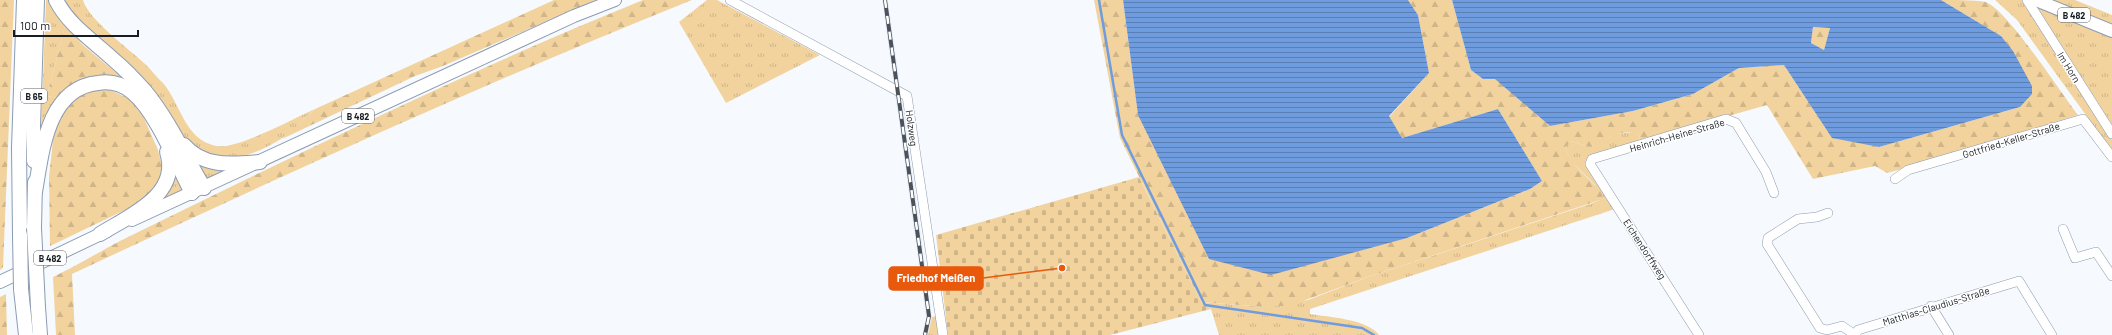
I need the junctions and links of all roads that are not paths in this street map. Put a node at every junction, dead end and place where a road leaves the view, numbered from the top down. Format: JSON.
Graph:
{"nodes":[{"id":1,"x":24,"y":0,"type":"edge"},
{"id":2,"x":37,"y":0,"type":"edge"},
{"id":3,"x":56,"y":0,"type":"edge"},
{"id":4,"x":615,"y":0,"type":"edge"},
{"id":5,"x":730,"y":0,"type":"edge"},
{"id":6,"x":2027,"y":0,"type":"edge"},
{"id":7,"x":2036,"y":0,"type":"edge"},
{"id":8,"x":2112,"y":31,"type":"edge"},
{"id":9,"x":166,"y":132,"type":"junction"},
{"id":10,"x":2112,"y":134,"type":"edge"},
{"id":11,"x":2112,"y":157,"type":"edge"},
{"id":12,"x":260,"y":162,"type":"junction"},
{"id":13,"x":1590,"y":164,"type":"joint"},
{"id":14,"x":1895,"y":179,"type":"dead end"},
{"id":15,"x":198,"y":190,"type":"junction"},
{"id":16,"x":35,"y":192,"type":"junction"},
{"id":17,"x":1774,"y":193,"type":"dead end"},
{"id":18,"x":1828,"y":213,"type":"dead end"},
{"id":19,"x":2063,"y":230,"type":"dead end"},
{"id":20,"x":100,"y":234,"type":"junction"},
{"id":21,"x":2112,"y":276,"type":"edge"},
{"id":22,"x":0,"y":282,"type":"edge"},
{"id":23,"x":1931,"y":306,"type":"junction"},
{"id":24,"x":22,"y":314,"type":"junction"},
{"id":25,"x":18,"y":335,"type":"edge"},
{"id":26,"x":26,"y":335,"type":"edge"},
{"id":27,"x":40,"y":335,"type":"edge"},
{"id":28,"x":943,"y":335,"type":"edge"},
{"id":29,"x":1700,"y":335,"type":"edge"},
{"id":30,"x":1855,"y":335,"type":"edge"},
{"id":31,"x":1949,"y":335,"type":"edge"},
{"id":32,"x":2052,"y":335,"type":"edge"}],
"edges":[{"from":1,"to":24,"type":"highway","number":"B 65","bridge":true},
{"from":2,"to":16,"type":"highway","number":"B 65"},
{"from":3,"to":9,"type":"highway"},
{"from":4,"to":12,"type":"main road","number":"B 482"},
{"from":5,"to":28,"type":"street","name":"Holzweg"},
{"from":6,"to":10,"type":"street","name":"Im Horn"},
{"from":7,"to":8,"type":"main road","number":"B 482"},
{"from":9,"to":12,"type":"highway"},
{"from":9,"to":15,"type":"highway"},
{"from":9,"to":16,"type":"highway"},
{"from":9,"to":20,"type":"highway"},
{"from":11,"to":14,"type":"street","name":"Gottfried-Keller-Straße"},
{"from":12,"to":15,"type":"main road","number":"B 482"},
{"from":13,"to":17,"type":"street","name":"Heinrich-Heine-Straße"},
{"from":13,"to":29,"type":"street","name":"Eichendorffweg"},
{"from":15,"to":20,"type":"main road","number":"B 482"},
{"from":16,"to":27,"type":"highway","number":"B 65","bridge":true},
{"from":18,"to":30,"type":"street","name":"Matthias-Claudius-Straße"},
{"from":19,"to":21,"type":"street"},
{"from":20,"to":22,"type":"main road","number":"B 482"},
{"from":23,"to":30,"type":"street","name":"Matthias-Claudius-Straße"},
{"from":23,"to":31,"type":"street"},
{"from":23,"to":32,"type":"street","name":"Matthias-Claudius-Straße"},
{"from":24,"to":25,"type":"highway"},
{"from":24,"to":26,"type":"highway","number":"B 65"}]}
